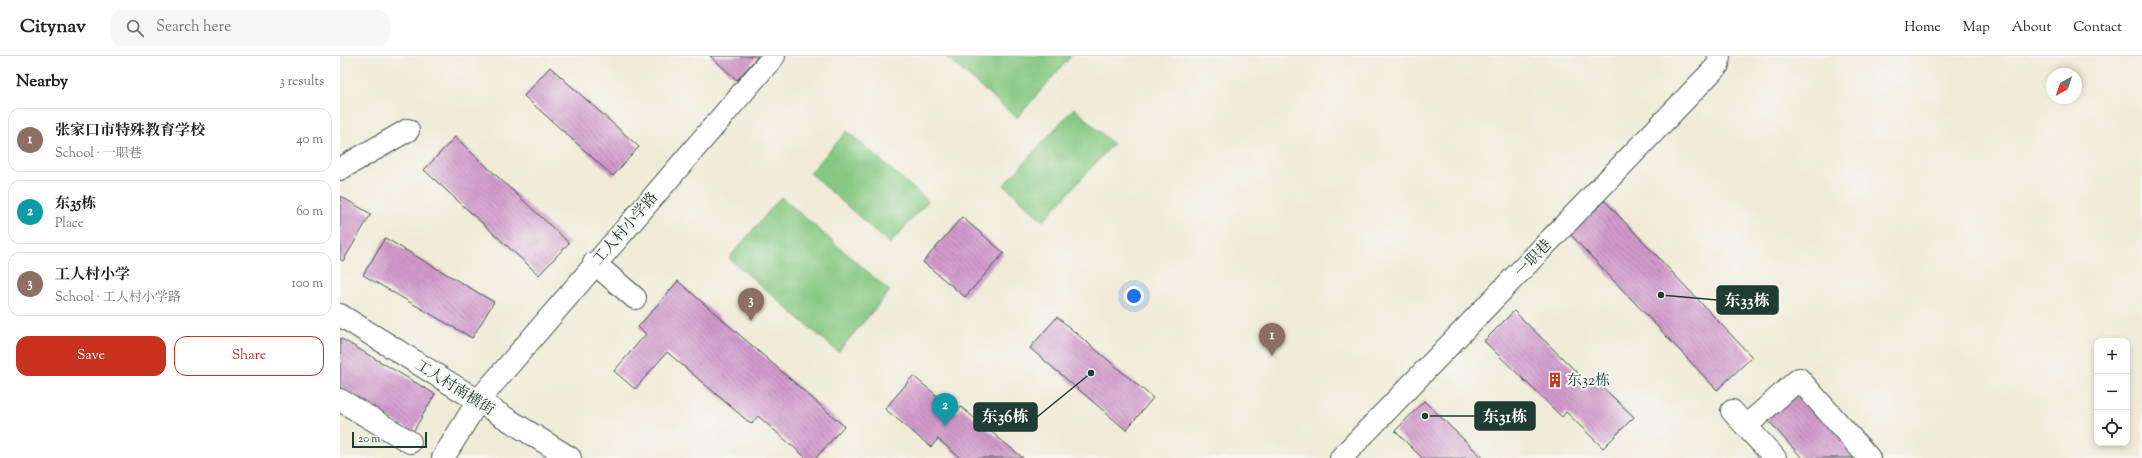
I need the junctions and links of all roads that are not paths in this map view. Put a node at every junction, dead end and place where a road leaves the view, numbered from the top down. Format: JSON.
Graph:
{"nodes":[{"id":1,"x":774,"y":56,"type":"edge"},
{"id":2,"x":1719,"y":56,"type":"edge"},
{"id":3,"x":408,"y":130,"type":"dead end"},
{"id":4,"x":340,"y":169,"type":"edge"},
{"id":5,"x":594,"y":263,"type":"junction"},
{"id":6,"x":635,"y":298,"type":"dead end"},
{"id":7,"x":340,"y":315,"type":"edge"},
{"id":8,"x":340,"y":400,"type":"edge"},
{"id":9,"x":478,"y":401,"type":"junction"},
{"id":10,"x":410,"y":442,"type":"dead end"},
{"id":11,"x":443,"y":458,"type":"edge"},
{"id":12,"x":570,"y":458,"type":"edge"},
{"id":13,"x":1342,"y":458,"type":"edge"},
{"id":14,"x":1775,"y":458,"type":"edge"},
{"id":15,"x":1869,"y":458,"type":"edge"}],
"edges":[{"from":1,"to":5,"type":"street","name":"工人村小学路"},
{"from":2,"to":13,"type":"street","name":"一职巷"},
{"from":3,"to":4,"type":"street"},
{"from":5,"to":6,"type":"street"},
{"from":5,"to":9,"type":"street","name":"工人村小学路"},
{"from":7,"to":9,"type":"street","name":"工人村南横街"},
{"from":8,"to":10,"type":"street"},
{"from":9,"to":11,"type":"street","name":"工人村小学路"},
{"from":9,"to":12,"type":"street","name":"工人村南横街"},
{"from":14,"to":15,"type":"street"}]}
